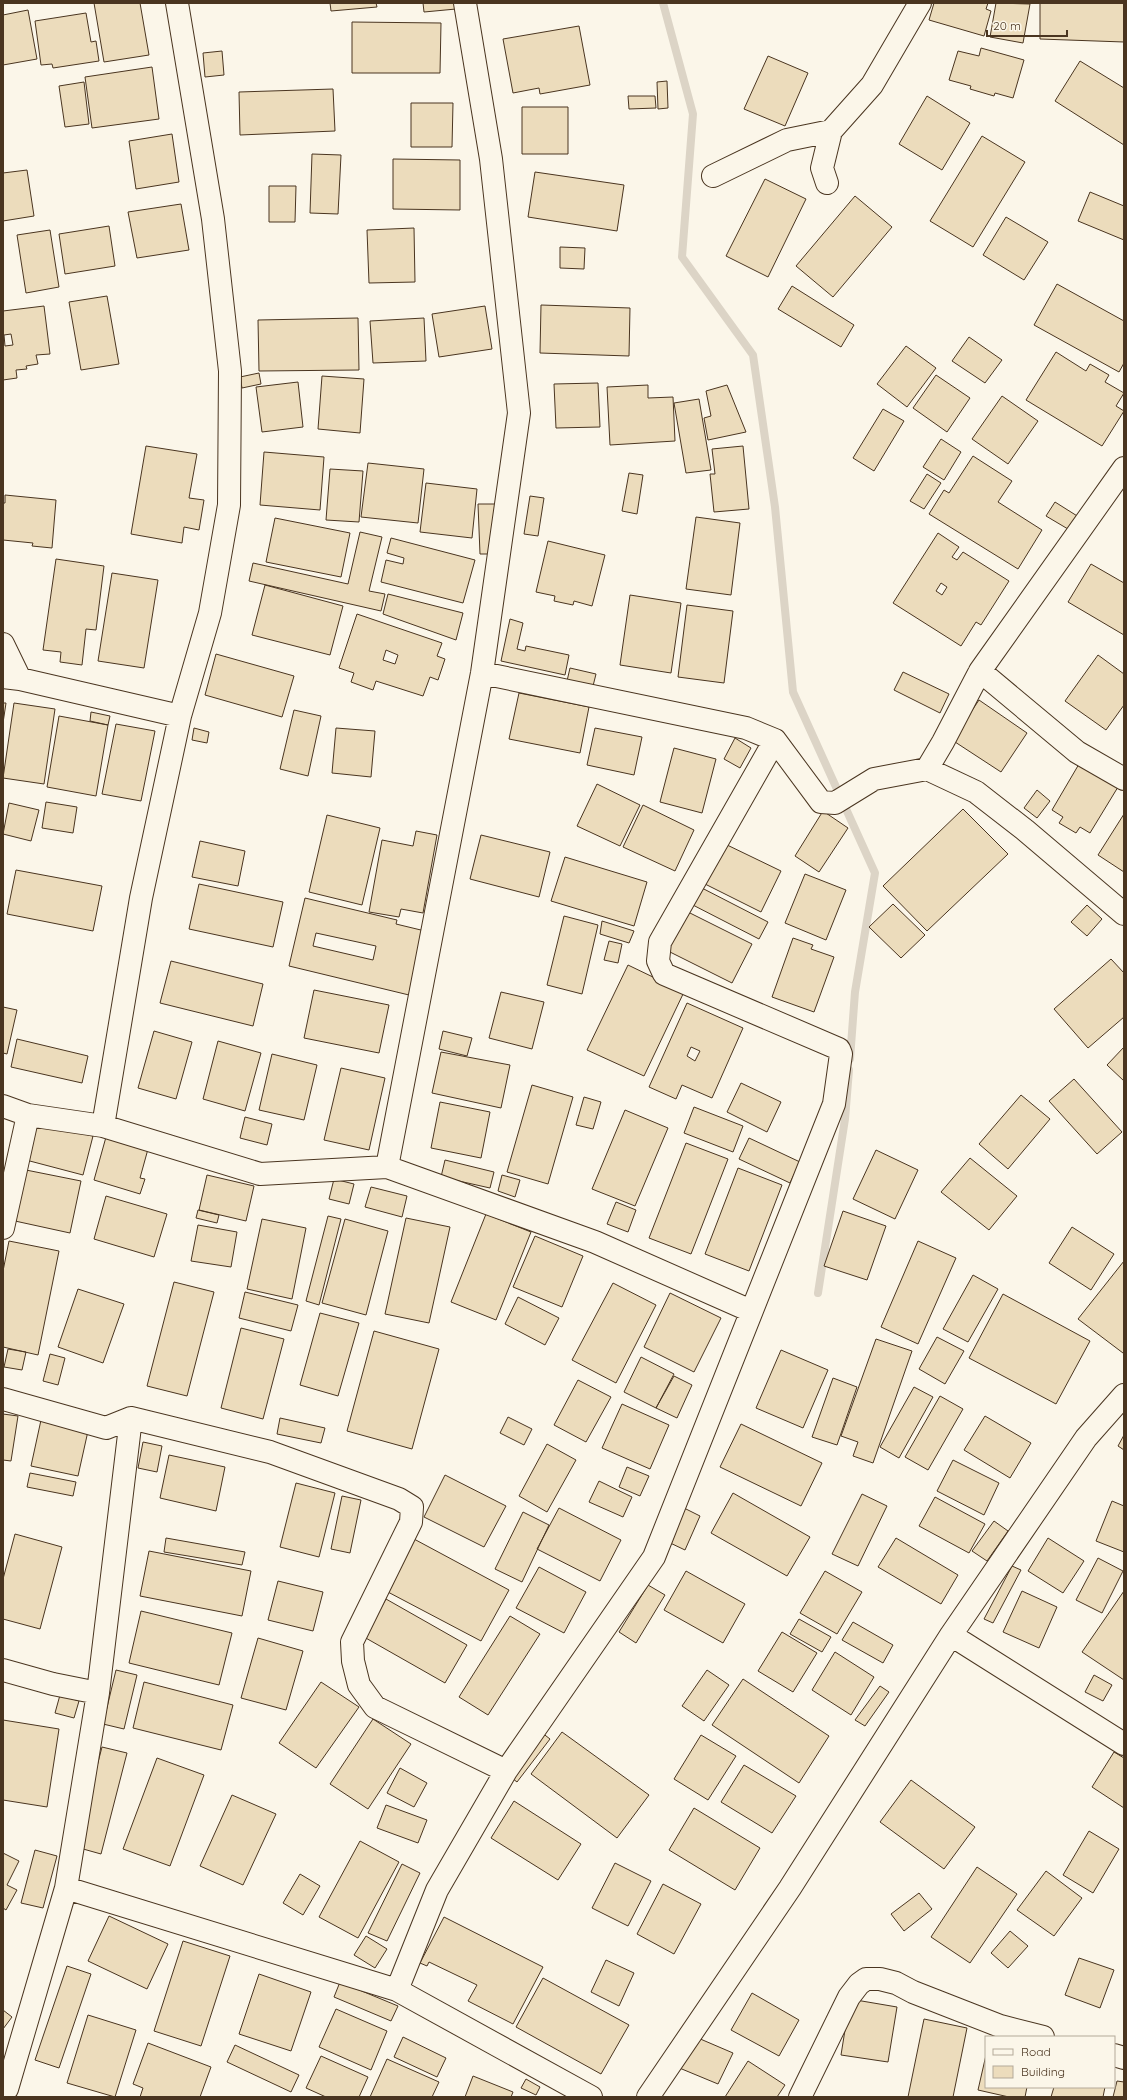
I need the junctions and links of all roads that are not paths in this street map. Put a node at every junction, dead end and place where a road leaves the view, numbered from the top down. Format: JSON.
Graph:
{"nodes":[{"id":1,"x":177,"y":3,"type":"edge"},
{"id":2,"x":465,"y":3,"type":"edge"},
{"id":3,"x":920,"y":3,"type":"edge"},
{"id":4,"x":831,"y":131,"type":"junction"},
{"id":5,"x":713,"y":176,"type":"dead end"},
{"id":6,"x":827,"y":183,"type":"dead end"},
{"id":7,"x":1124,"y":468,"type":"edge"},
{"id":8,"x":3,"y":644,"type":"edge"},
{"id":9,"x":980,"y":671,"type":"junction"},
{"id":10,"x":482,"y":673,"type":"junction"},
{"id":11,"x":12,"y":678,"type":"edge"},
{"id":12,"x":180,"y":716,"type":"junction"},
{"id":13,"x":775,"y":740,"type":"junction"},
{"id":14,"x":927,"y":769,"type":"junction"},
{"id":15,"x":1124,"y":779,"type":"edge"},
{"id":16,"x":1124,"y":914,"type":"edge"},
{"id":17,"x":3,"y":1106,"type":"edge"},
{"id":18,"x":28,"y":1115,"type":"junction"},
{"id":19,"x":103,"y":1126,"type":"junction"},
{"id":20,"x":387,"y":1167,"type":"junction"},
{"id":21,"x":3,"y":1228,"type":"edge"},
{"id":22,"x":751,"y":1311,"type":"junction"},
{"id":23,"x":1124,"y":1395,"type":"edge"},
{"id":24,"x":3,"y":1399,"type":"edge"},
{"id":25,"x":131,"y":1418,"type":"junction"},
{"id":26,"x":951,"y":1635,"type":"junction"},
{"id":27,"x":3,"y":1670,"type":"edge"},
{"id":28,"x":98,"y":1693,"type":"junction"},
{"id":29,"x":1124,"y":1744,"type":"edge"},
{"id":30,"x":506,"y":1771,"type":"junction"},
{"id":31,"x":66,"y":1888,"type":"junction"},
{"id":32,"x":397,"y":1990,"type":"junction"},
{"id":33,"x":1040,"y":2036,"type":"edge"},
{"id":34,"x":10,"y":2093,"type":"edge"},
{"id":35,"x":591,"y":2097,"type":"edge"},
{"id":36,"x":648,"y":2097,"type":"edge"},
{"id":37,"x":800,"y":2097,"type":"edge"}],
"edges":[{"from":1,"to":12,"type":"street"},
{"from":2,"to":10,"type":"street"},
{"from":3,"to":4,"type":"street"},
{"from":4,"to":5,"type":"street"},
{"from":4,"to":6,"type":"street"},
{"from":7,"to":9,"type":"street"},
{"from":8,"to":11,"type":"street"},
{"from":9,"to":14,"type":"street"},
{"from":9,"to":15,"type":"street"},
{"from":10,"to":13,"type":"street"},
{"from":10,"to":20,"type":"street"},
{"from":11,"to":12,"type":"street"},
{"from":12,"to":19,"type":"street"},
{"from":13,"to":14,"type":"street"},
{"from":13,"to":22,"type":"street"},
{"from":14,"to":16,"type":"street"},
{"from":17,"to":18,"type":"street"},
{"from":18,"to":19,"type":"street"},
{"from":18,"to":21,"type":"street"},
{"from":19,"to":20,"type":"street"},
{"from":20,"to":22,"type":"street"},
{"from":22,"to":30,"type":"street"},
{"from":23,"to":26,"type":"street"},
{"from":24,"to":25,"type":"street"},
{"from":25,"to":28,"type":"street"},
{"from":25,"to":30,"type":"street"},
{"from":26,"to":29,"type":"street"},
{"from":26,"to":36,"type":"street"},
{"from":27,"to":28,"type":"street"},
{"from":28,"to":31,"type":"street"},
{"from":30,"to":32,"type":"street"},
{"from":31,"to":32,"type":"street"},
{"from":31,"to":34,"type":"street"},
{"from":32,"to":35,"type":"street"},
{"from":33,"to":37,"type":"street"}]}
